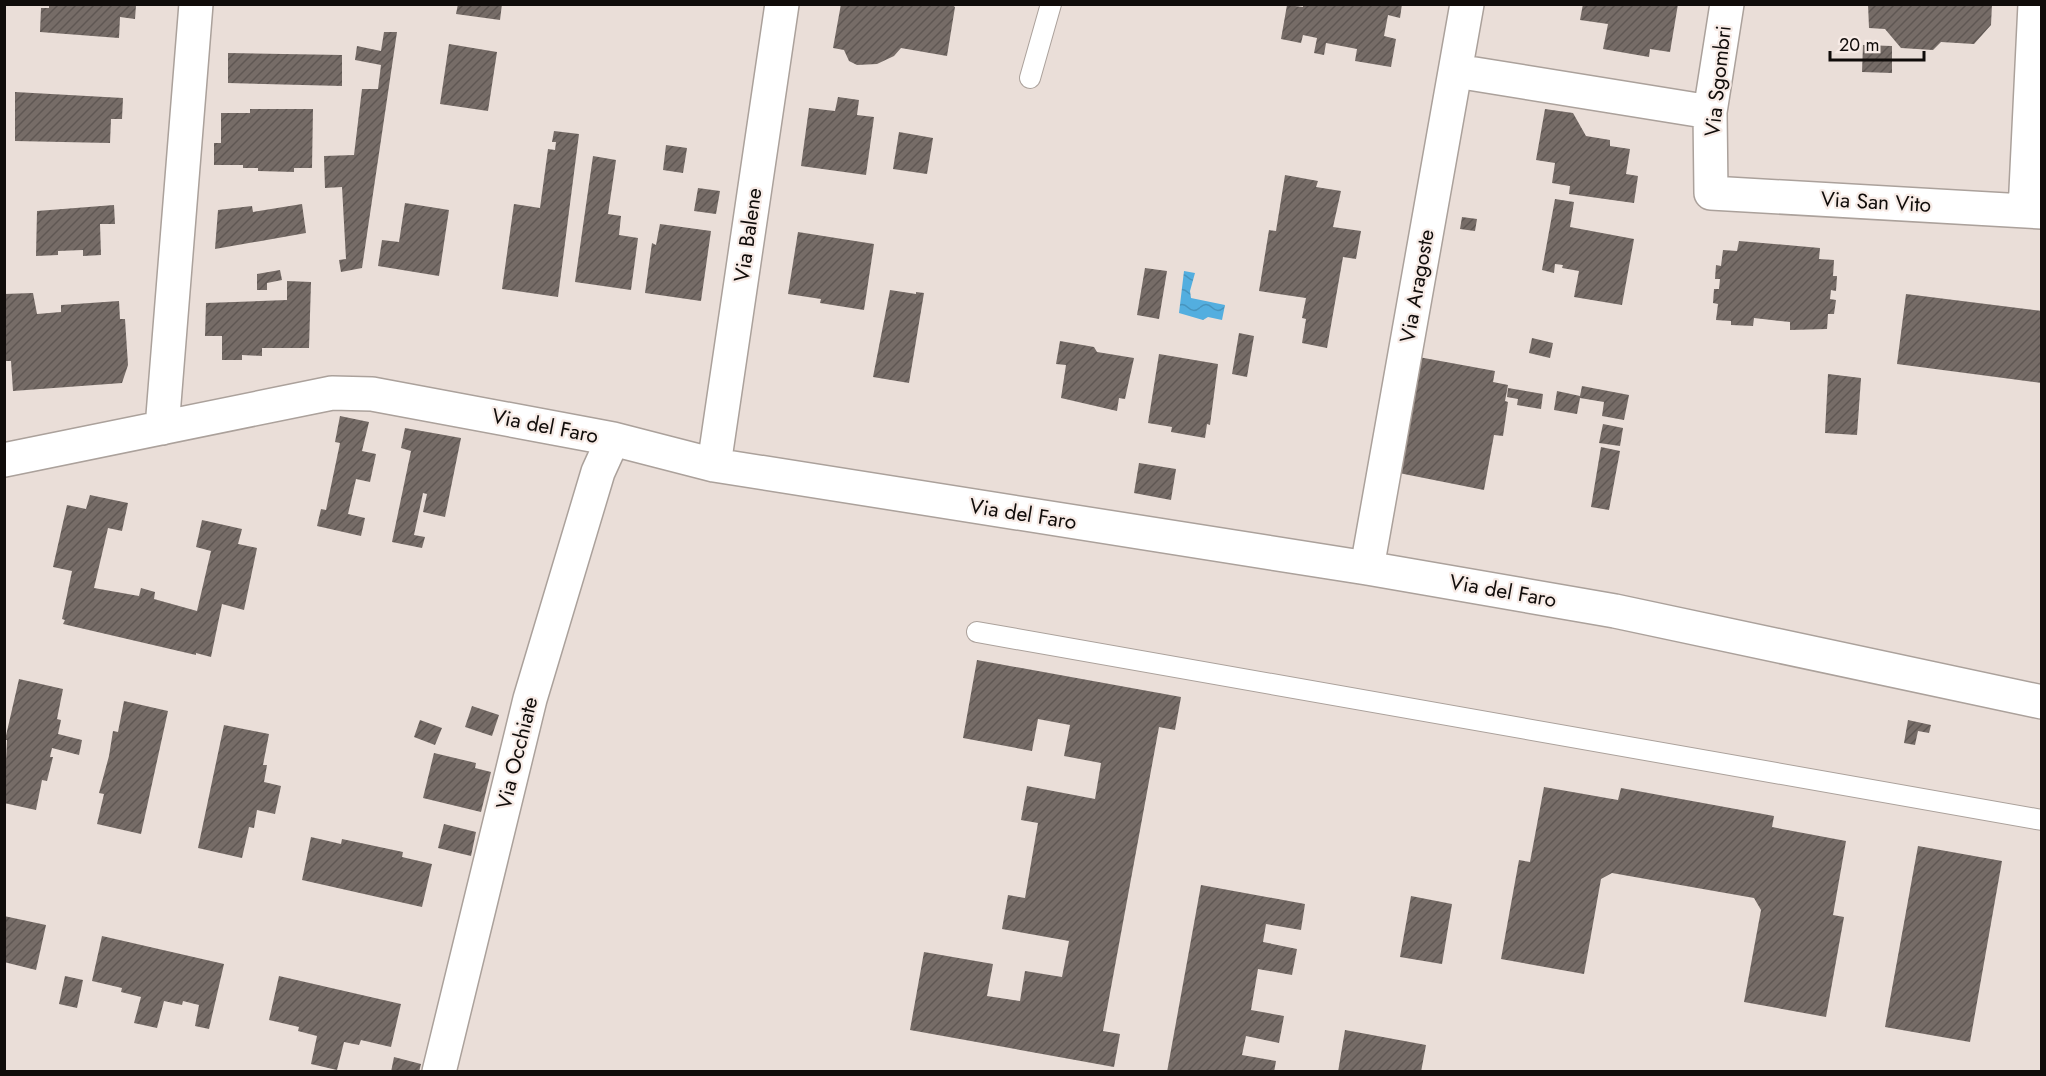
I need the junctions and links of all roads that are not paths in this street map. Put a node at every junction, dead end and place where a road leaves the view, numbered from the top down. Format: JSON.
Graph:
{"nodes":[{"id":1,"x":196,"y":4,"type":"edge"},
{"id":2,"x":783,"y":4,"type":"edge"},
{"id":3,"x":1051,"y":4,"type":"edge"},
{"id":4,"x":1467,"y":4,"type":"edge"},
{"id":5,"x":1727,"y":4,"type":"edge"},
{"id":6,"x":2035,"y":4,"type":"edge"},
{"id":7,"x":1456,"y":71,"type":"junction"},
{"id":8,"x":1030,"y":78,"type":"dead end"},
{"id":9,"x":1710,"y":112,"type":"junction"},
{"id":10,"x":1711,"y":193,"type":"joint"},
{"id":11,"x":2033,"y":211,"type":"edge"},
{"id":12,"x":162,"y":428,"type":"junction"},
{"id":13,"x":613,"y":439,"type":"junction"},
{"id":14,"x":4,"y":460,"type":"edge"},
{"id":15,"x":714,"y":465,"type":"junction"},
{"id":16,"x":1367,"y":568,"type":"junction"},
{"id":17,"x":976,"y":632,"type":"dead end"},
{"id":18,"x":2042,"y":702,"type":"edge"},
{"id":19,"x":2042,"y":820,"type":"edge"},
{"id":20,"x":440,"y":1071,"type":"edge"}],
"edges":[{"from":1,"to":12,"type":"street"},
{"from":2,"to":15,"type":"street","name":"Via Balene"},
{"from":3,"to":8,"type":"lane"},
{"from":4,"to":7,"type":"street","name":"Via Aragoste"},
{"from":5,"to":9,"type":"street","name":"Via Sgombri"},
{"from":6,"to":11,"type":"street"},
{"from":7,"to":9,"type":"street"},
{"from":7,"to":16,"type":"street","name":"Via Aragoste"},
{"from":9,"to":10,"type":"street","name":"Via Sgombri"},
{"from":10,"to":11,"type":"street","name":"Via San Vito"},
{"from":12,"to":13,"type":"street","name":"Via del Faro"},
{"from":12,"to":14,"type":"street","name":"Via del Faro"},
{"from":13,"to":15,"type":"street","name":"Via del Faro"},
{"from":13,"to":20,"type":"street","name":"Via Occhiate"},
{"from":15,"to":16,"type":"street","name":"Via del Faro"},
{"from":16,"to":18,"type":"street","name":"Via del Faro"},
{"from":17,"to":19,"type":"lane"}]}
